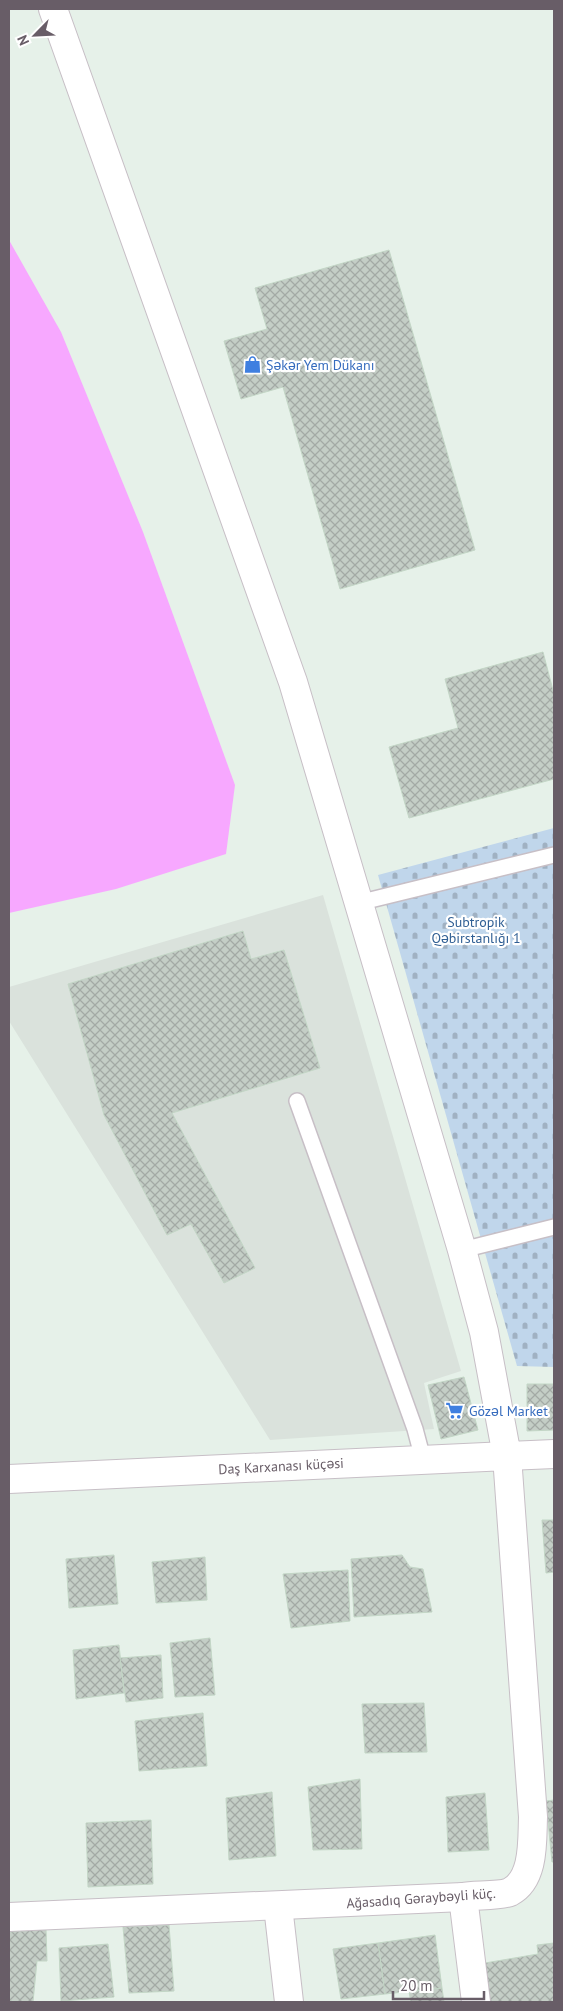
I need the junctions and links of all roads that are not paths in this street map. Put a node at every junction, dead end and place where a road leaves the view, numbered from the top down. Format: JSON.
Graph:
{"nodes":[{"id":1,"x":53,"y":9,"type":"edge"},
{"id":2,"x":554,"y":855,"type":"edge"},
{"id":3,"x":358,"y":903,"type":"junction"},
{"id":4,"x":297,"y":1101,"type":"dead end"},
{"id":5,"x":554,"y":1227,"type":"edge"},
{"id":6,"x":462,"y":1250,"type":"junction"},
{"id":7,"x":554,"y":1454,"type":"edge"},
{"id":8,"x":507,"y":1456,"type":"junction"},
{"id":9,"x":423,"y":1459,"type":"junction"},
{"id":10,"x":9,"y":1478,"type":"edge"},
{"id":11,"x":463,"y":1897,"type":"junction"},
{"id":12,"x":278,"y":1906,"type":"junction"},
{"id":13,"x":9,"y":1917,"type":"edge"},
{"id":14,"x":289,"y":2002,"type":"edge"},
{"id":15,"x":476,"y":2002,"type":"edge"}],
"edges":[{"from":1,"to":3,"type":"street","name":"Ağasadıq Gəraybəyli küç."},
{"from":2,"to":3,"type":"lane"},
{"from":3,"to":6,"type":"street","name":"Ağasadıq Gəraybəyli küç."},
{"from":4,"to":9,"type":"lane"},
{"from":5,"to":6,"type":"lane"},
{"from":6,"to":8,"type":"street","name":"Ağasadıq Gəraybəyli küç."},
{"from":7,"to":8,"type":"street","name":"Daş Karxanası küçəsi"},
{"from":8,"to":9,"type":"street","name":"Daş Karxanası küçəsi"},
{"from":8,"to":11,"type":"street","name":"Ağasadıq Gəraybəyli küç."},
{"from":9,"to":10,"type":"street","name":"Daş Karxanası küçəsi"},
{"from":11,"to":12,"type":"street","name":"Ağasadıq Gəraybəyli küç."},
{"from":11,"to":15,"type":"street"},
{"from":12,"to":13,"type":"street","name":"Ağasadıq Gəraybəyli küç."},
{"from":12,"to":14,"type":"street"}]}
